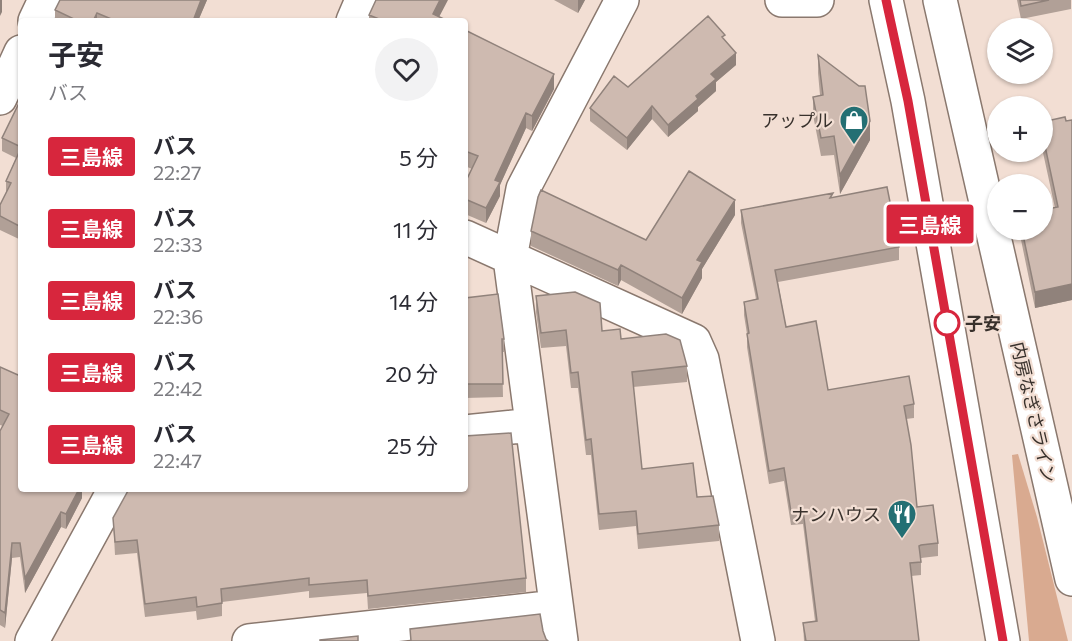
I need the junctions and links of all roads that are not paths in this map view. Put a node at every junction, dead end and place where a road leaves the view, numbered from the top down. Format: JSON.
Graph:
{"nodes":[{"id":1,"x":45,"y":0,"type":"edge"},
{"id":2,"x":362,"y":0,"type":"edge"},
{"id":3,"x":622,"y":0,"type":"edge"},
{"id":4,"x":782,"y":0,"type":"edge"},
{"id":5,"x":817,"y":0,"type":"edge"},
{"id":6,"x":886,"y":0,"type":"edge"},
{"id":7,"x":940,"y":0,"type":"edge"},
{"id":8,"x":36,"y":18,"type":"edge"},
{"id":9,"x":354,"y":18,"type":"edge"},
{"id":10,"x":18,"y":59,"type":"edge"},
{"id":11,"x":0,"y":98,"type":"edge"},
{"id":12,"x":468,"y":238,"type":"edge"},
{"id":13,"x":510,"y":258,"type":"junction"},
{"id":14,"x":532,"y":425,"type":"junction"},
{"id":15,"x":468,"y":432,"type":"edge"},
{"id":16,"x":113,"y":492,"type":"edge"},
{"id":17,"x":1072,"y":579,"type":"edge"},
{"id":18,"x":556,"y":607,"type":"junction"},
{"id":19,"x":32,"y":641,"type":"edge"},
{"id":20,"x":249,"y":641,"type":"edge"},
{"id":21,"x":561,"y":641,"type":"edge"},
{"id":22,"x":758,"y":641,"type":"edge"},
{"id":23,"x":1002,"y":641,"type":"edge"}],
"edges":[{"from":1,"to":8,"type":"main road"},
{"from":2,"to":9,"type":"main road"},
{"from":3,"to":13,"type":"main road"},
{"from":4,"to":5,"type":"main road"},
{"from":6,"to":23,"type":"main road"},
{"from":7,"to":17,"type":"main road","name":"内房なぎさライン"},
{"from":10,"to":11,"type":"main road"},
{"from":12,"to":13,"type":"main road"},
{"from":13,"to":14,"type":"main road"},
{"from":13,"to":22,"type":"main road"},
{"from":14,"to":15,"type":"main road"},
{"from":14,"to":18,"type":"main road"},
{"from":16,"to":19,"type":"main road"},
{"from":18,"to":20,"type":"main road"},
{"from":18,"to":21,"type":"main road"}]}
